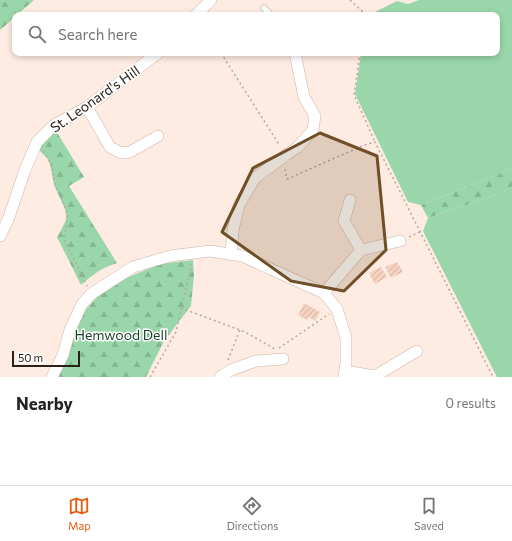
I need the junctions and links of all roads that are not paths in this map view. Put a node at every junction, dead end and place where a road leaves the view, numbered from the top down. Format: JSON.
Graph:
{"nodes":[{"id":1,"x":211,"y":0,"type":"edge"},
{"id":2,"x":264,"y":8,"type":"dead end"},
{"id":3,"x":199,"y":12,"type":"edge"},
{"id":4,"x":268,"y":12,"type":"edge"},
{"id":5,"x":154,"y":56,"type":"edge"},
{"id":6,"x":296,"y":56,"type":"edge"},
{"id":7,"x":87,"y":107,"type":"junction"},
{"id":8,"x":158,"y":136,"type":"dead end"},
{"id":9,"x":350,"y":200,"type":"dead end"},
{"id":10,"x":0,"y":236,"type":"edge"},
{"id":11,"x":400,"y":241,"type":"road end"},
{"id":12,"x":361,"y":250,"type":"junction"},
{"id":13,"x":231,"y":255,"type":"junction"},
{"id":14,"x":324,"y":293,"type":"junction"},
{"id":15,"x":417,"y":351,"type":"dead end"},
{"id":16,"x":282,"y":359,"type":"dead end"},
{"id":17,"x":345,"y":374,"type":"edge"},
{"id":18,"x":221,"y":376,"type":"edge"},
{"id":19,"x":52,"y":377,"type":"edge"}],
"edges":[{"from":1,"to":3,"type":"street"},
{"from":2,"to":4,"type":"lane"},
{"from":5,"to":7,"type":"street","name":"St. Leonard's Hill"},
{"from":6,"to":13,"type":"street"},
{"from":7,"to":8,"type":"street"},
{"from":7,"to":10,"type":"street","name":"St. Leonard's Hill"},
{"from":9,"to":12,"type":"street"},
{"from":11,"to":12,"type":"street"},
{"from":12,"to":14,"type":"street"},
{"from":13,"to":14,"type":"street"},
{"from":13,"to":19,"type":"street"},
{"from":14,"to":17,"type":"street"},
{"from":15,"to":17,"type":"street"},
{"from":16,"to":18,"type":"street"}]}
